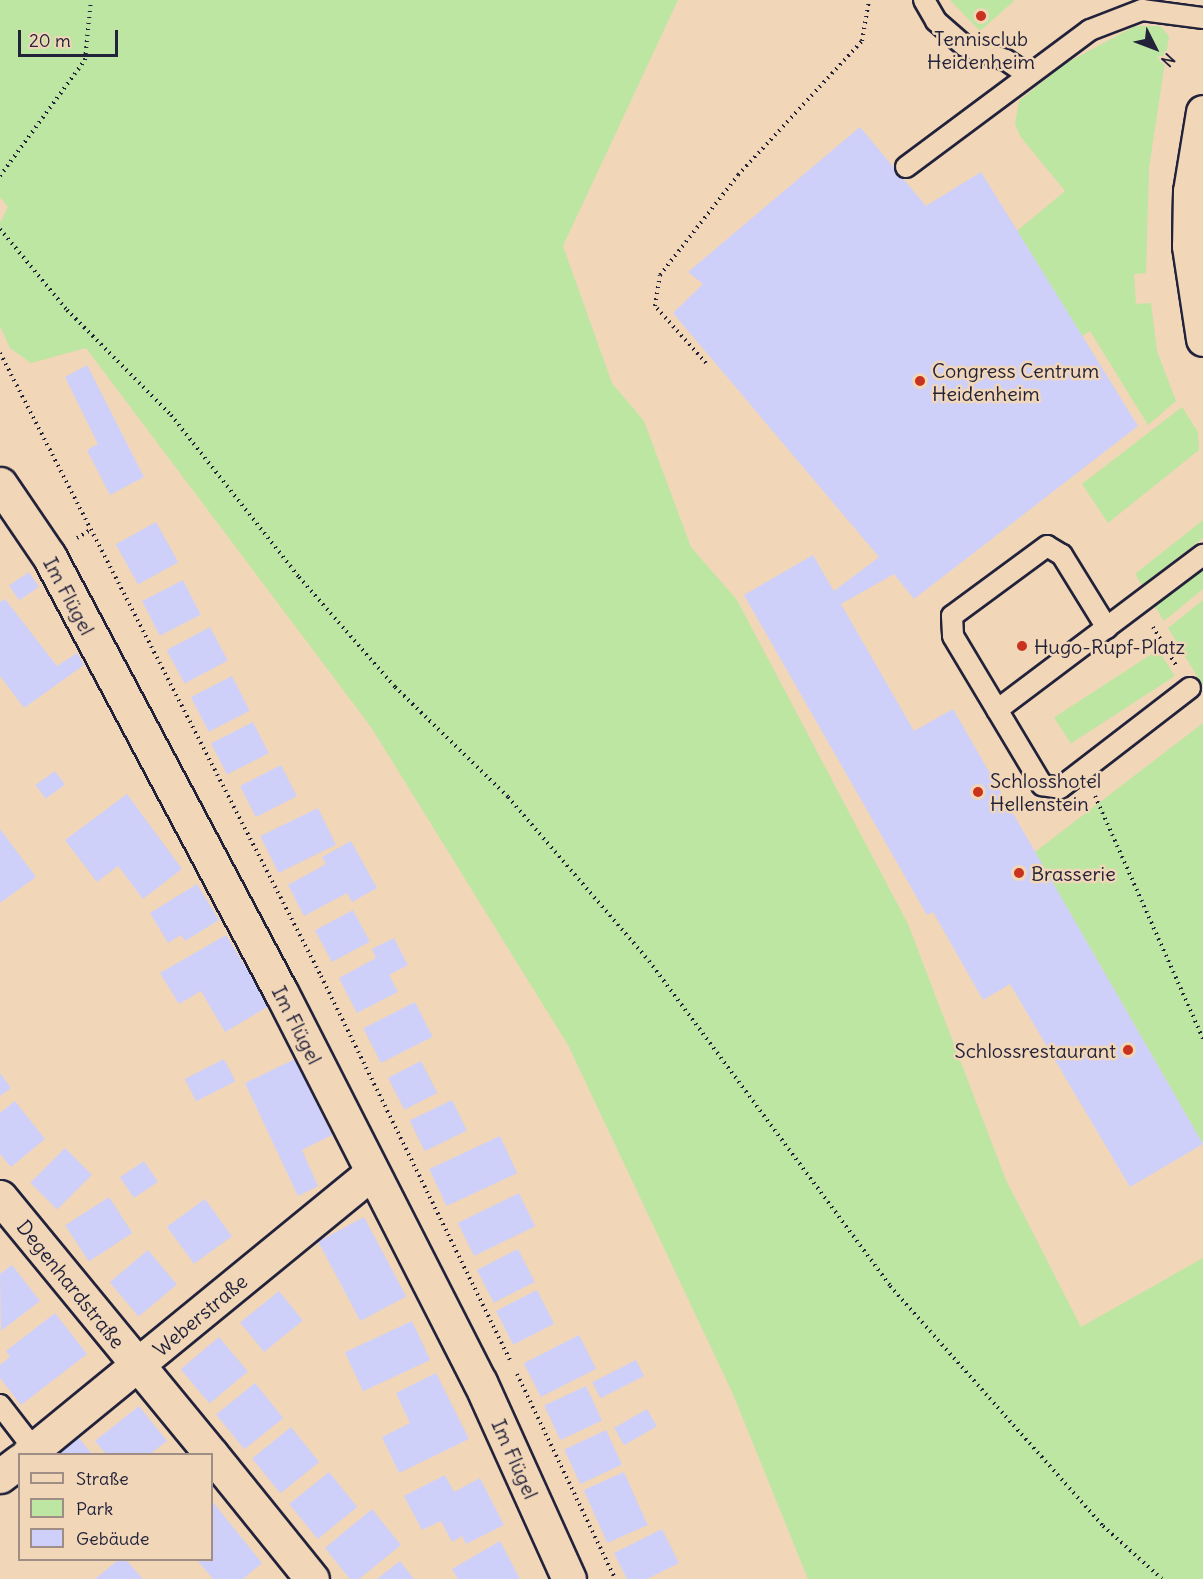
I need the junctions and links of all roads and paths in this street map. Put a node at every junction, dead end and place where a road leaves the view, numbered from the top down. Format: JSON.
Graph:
{"nodes":[{"id":1,"x":91,"y":0,"type":"edge"},
{"id":2,"x":869,"y":0,"type":"edge"},
{"id":3,"x":924,"y":0,"type":"edge"},
{"id":4,"x":1203,"y":18,"type":"edge"},
{"id":5,"x":1028,"y":74,"type":"junction"},
{"id":6,"x":1203,"y":112,"type":"edge"},
{"id":7,"x":906,"y":167,"type":"dead end"},
{"id":8,"x":0,"y":176,"type":"edge"},
{"id":9,"x":0,"y":229,"type":"edge"},
{"id":10,"x":1203,"y":339,"type":"edge"},
{"id":11,"x":0,"y":353,"type":"edge"},
{"id":12,"x":706,"y":363,"type":"dead end"},
{"id":13,"x":0,"y":484,"type":"edge"},
{"id":14,"x":1203,"y":555,"type":"edge"},
{"id":15,"x":1140,"y":603,"type":"junction"},
{"id":16,"x":1107,"y":628,"type":"junction"},
{"id":17,"x":1190,"y":688,"type":"joint"},
{"id":18,"x":997,"y":710,"type":"junction"},
{"id":19,"x":1082,"y":771,"type":"junction"},
{"id":20,"x":1203,"y":1026,"type":"edge"},
{"id":21,"x":1197,"y":1028,"type":"junction"},
{"id":22,"x":1203,"y":1039,"type":"edge"},
{"id":23,"x":370,"y":1174,"type":"junction"},
{"id":24,"x":0,"y":1197,"type":"edge"},
{"id":25,"x":139,"y":1366,"type":"junction"},
{"id":26,"x":0,"y":1404,"type":"edge"},
{"id":27,"x":26,"y":1453,"type":"edge"},
{"id":28,"x":30,"y":1453,"type":"edge"},
{"id":29,"x":209,"y":1453,"type":"edge"},
{"id":30,"x":213,"y":1457,"type":"edge"},
{"id":31,"x":18,"y":1462,"type":"edge"},
{"id":32,"x":0,"y":1476,"type":"edge"},
{"id":33,"x":312,"y":1579,"type":"edge"},
{"id":34,"x":569,"y":1579,"type":"edge"},
{"id":35,"x":615,"y":1579,"type":"edge"},
{"id":36,"x":1162,"y":1579,"type":"edge"}],
"edges":[{"from":1,"to":8,"type":"path"},
{"from":2,"to":12,"type":"path"},
{"from":3,"to":5,"type":"lane"},
{"from":4,"to":5,"type":"lane"},
{"from":5,"to":7,"type":"lane"},
{"from":6,"to":10,"type":"street"},
{"from":9,"to":36,"type":"path"},
{"from":11,"to":35,"type":"path"},
{"from":13,"to":23,"type":"street","name":"Im Flügel"},
{"from":14,"to":15,"type":"lane"},
{"from":15,"to":16,"type":"lane"},
{"from":15,"to":17,"type":"path"},
{"from":16,"to":18,"type":"lane"},
{"from":16,"to":18,"type":"lane"},
{"from":17,"to":19,"type":"lane"},
{"from":18,"to":19,"type":"lane"},
{"from":19,"to":21,"type":"path"},
{"from":20,"to":21,"type":"path"},
{"from":21,"to":22,"type":"path"},
{"from":23,"to":25,"type":"street","name":"Weberstraße"},
{"from":23,"to":34,"type":"street","name":"Im Flügel"},
{"from":24,"to":25,"type":"street","name":"Degenhardstraße"},
{"from":25,"to":28,"type":"street","name":"Weberstraße"},
{"from":25,"to":29,"type":"street","name":"Degenhardstraße"},
{"from":26,"to":27,"type":"lane"},
{"from":30,"to":33,"type":"street","name":"Degenhardstraße"},
{"from":31,"to":32,"type":"street","name":"Weberstraße"}]}
